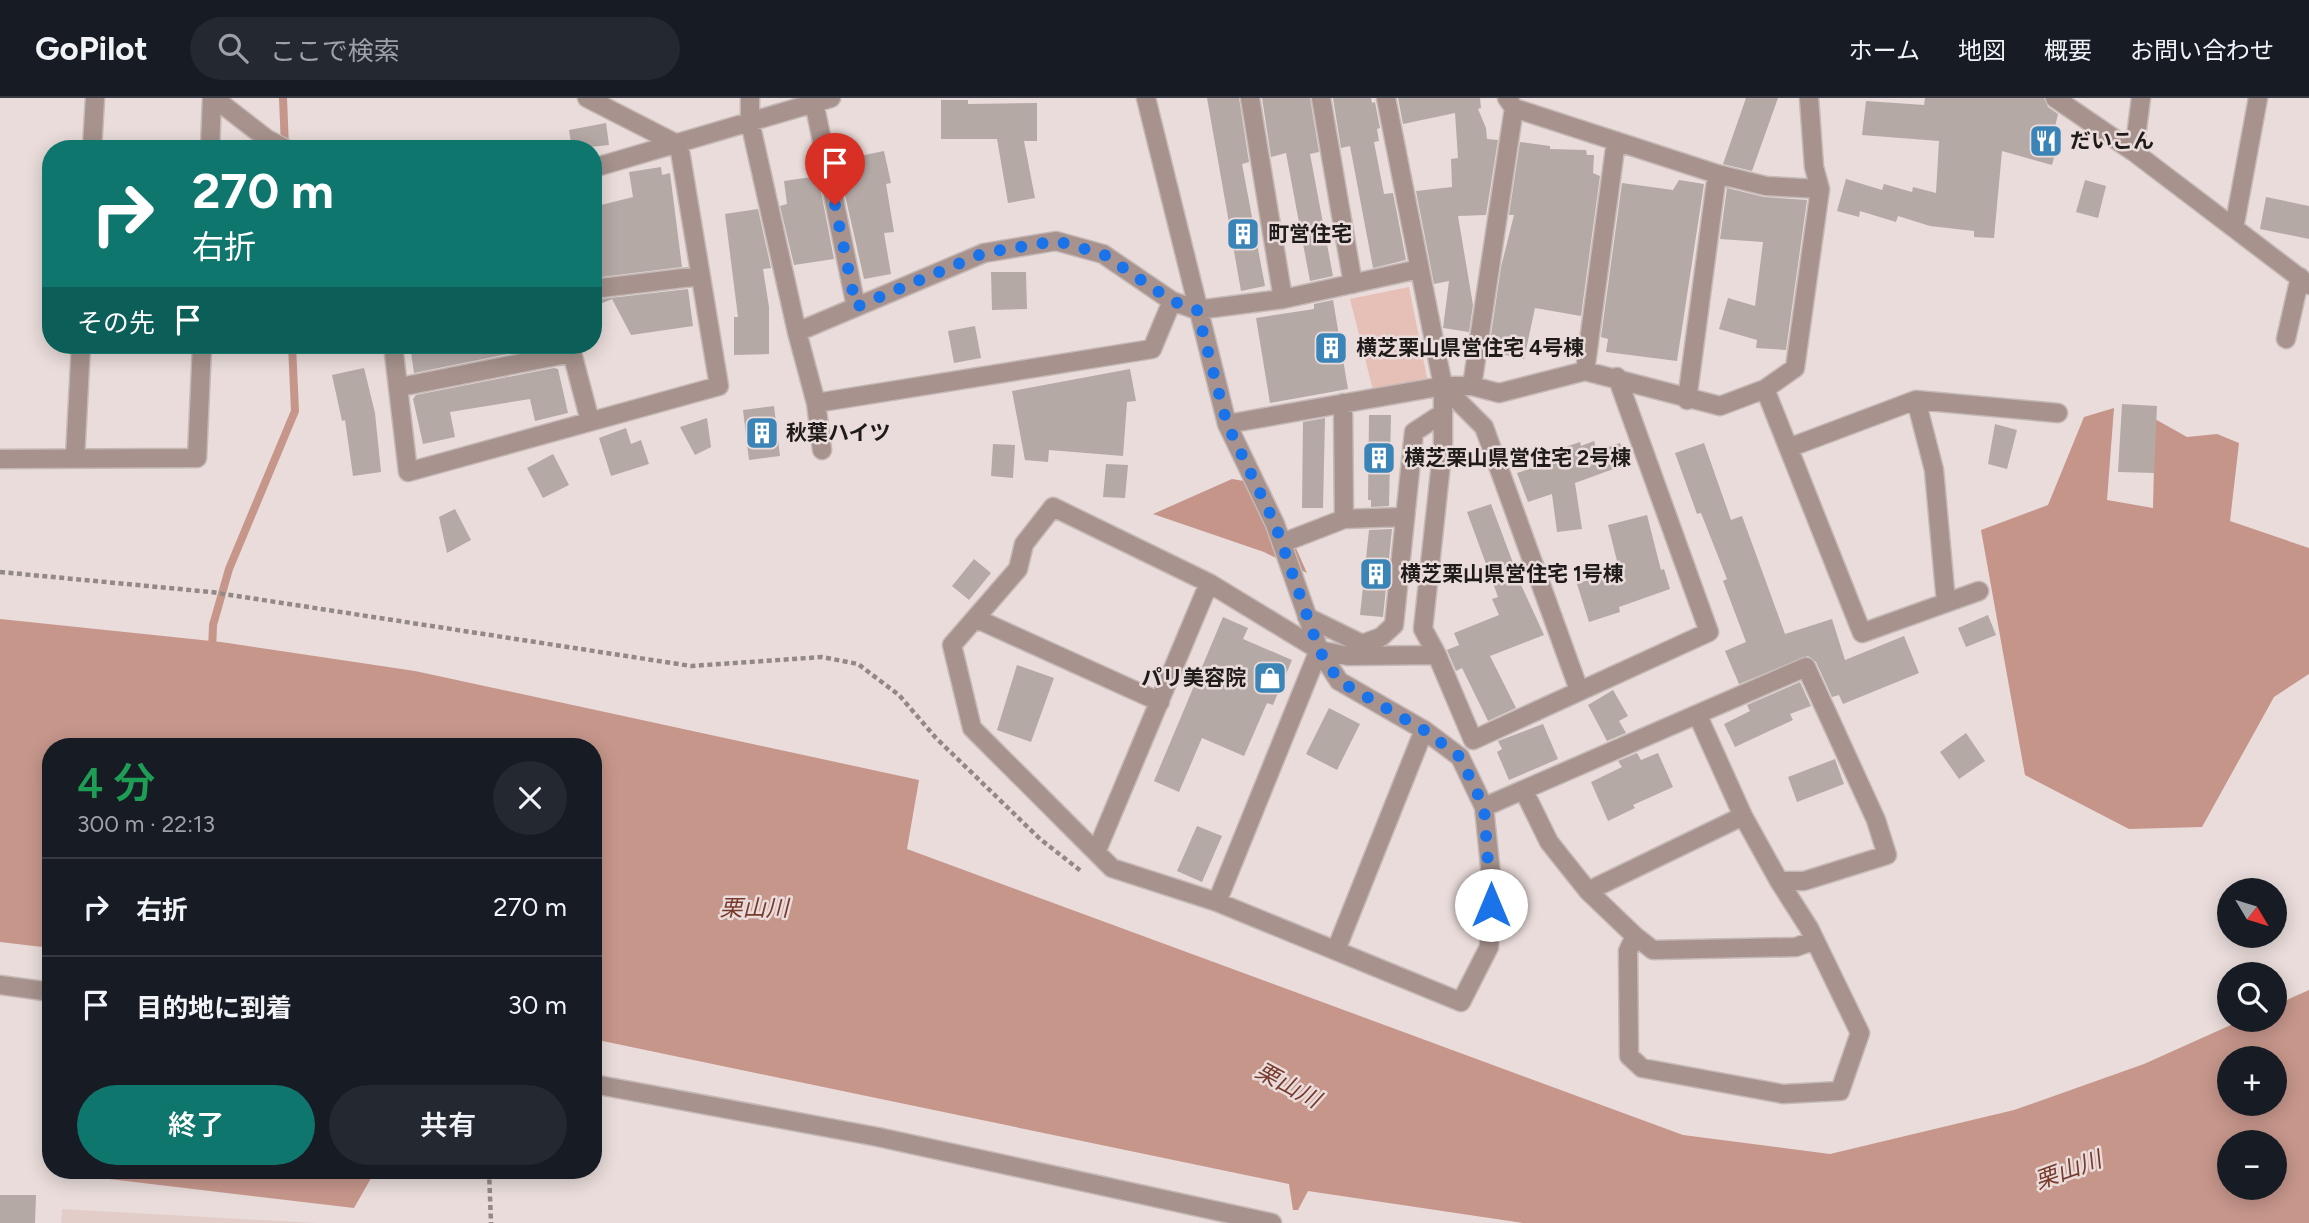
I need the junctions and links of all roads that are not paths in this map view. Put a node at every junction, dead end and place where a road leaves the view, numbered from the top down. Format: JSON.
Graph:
{"nodes":[{"id":1,"x":95,"y":98,"type":"edge"},
{"id":2,"x":213,"y":98,"type":"edge"},
{"id":3,"x":587,"y":98,"type":"edge"},
{"id":4,"x":750,"y":98,"type":"edge"},
{"id":5,"x":1146,"y":98,"type":"edge"},
{"id":6,"x":1250,"y":98,"type":"edge"},
{"id":7,"x":1321,"y":98,"type":"edge"},
{"id":8,"x":1386,"y":98,"type":"edge"},
{"id":9,"x":1809,"y":98,"type":"edge"},
{"id":10,"x":2055,"y":98,"type":"edge"},
{"id":11,"x":2141,"y":98,"type":"edge"},
{"id":12,"x":2258,"y":98,"type":"edge"},
{"id":13,"x":822,"y":100,"type":"edge"},
{"id":14,"x":1511,"y":103,"type":"edge"},
{"id":15,"x":2078,"y":106,"type":"edge"},
{"id":16,"x":750,"y":122,"type":"junction"},
{"id":17,"x":93,"y":140,"type":"edge"},
{"id":18,"x":211,"y":140,"type":"edge"},
{"id":19,"x":269,"y":140,"type":"edge"},
{"id":20,"x":1616,"y":141,"type":"junction"},
{"id":21,"x":679,"y":145,"type":"junction"},
{"id":22,"x":2134,"y":152,"type":"junction"},
{"id":23,"x":602,"y":166,"type":"edge"},
{"id":24,"x":1717,"y":174,"type":"junction"},
{"id":25,"x":1820,"y":189,"type":"junction"},
{"id":26,"x":2234,"y":228,"type":"junction"},
{"id":27,"x":1419,"y":269,"type":"junction"},
{"id":28,"x":700,"y":276,"type":"junction"},
{"id":29,"x":2304,"y":281,"type":"edge"},
{"id":30,"x":1353,"y":284,"type":"junction"},
{"id":31,"x":602,"y":288,"type":"edge"},
{"id":32,"x":1283,"y":299,"type":"junction"},
{"id":33,"x":1172,"y":301,"type":"junction"},
{"id":34,"x":856,"y":307,"type":"junction"},
{"id":35,"x":1197,"y":310,"type":"junction"},
{"id":36,"x":797,"y":332,"type":"junction"},
{"id":37,"x":2286,"y":339,"type":"dead end"},
{"id":38,"x":81,"y":354,"type":"edge"},
{"id":39,"x":202,"y":354,"type":"edge"},
{"id":40,"x":394,"y":354,"type":"edge"},
{"id":41,"x":548,"y":354,"type":"edge"},
{"id":42,"x":572,"y":354,"type":"edge"},
{"id":43,"x":1585,"y":371,"type":"junction"},
{"id":44,"x":1617,"y":377,"type":"junction"},
{"id":45,"x":1443,"y":386,"type":"junction"},
{"id":46,"x":1472,"y":386,"type":"junction"},
{"id":47,"x":400,"y":387,"type":"junction"},
{"id":48,"x":1765,"y":389,"type":"junction"},
{"id":49,"x":1687,"y":400,"type":"junction"},
{"id":50,"x":1916,"y":400,"type":"junction"},
{"id":51,"x":816,"y":403,"type":"junction"},
{"id":52,"x":1343,"y":404,"type":"junction"},
{"id":53,"x":1443,"y":413,"type":"junction"},
{"id":54,"x":2058,"y":413,"type":"dead end"},
{"id":55,"x":590,"y":421,"type":"junction"},
{"id":56,"x":1227,"y":424,"type":"junction"},
{"id":57,"x":1791,"y":447,"type":"junction"},
{"id":58,"x":822,"y":450,"type":"dead end"},
{"id":59,"x":75,"y":458,"type":"junction"},
{"id":60,"x":0,"y":459,"type":"edge"},
{"id":61,"x":1403,"y":517,"type":"junction"},
{"id":62,"x":1344,"y":519,"type":"junction"},
{"id":63,"x":1282,"y":543,"type":"junction"},
{"id":64,"x":1209,"y":583,"type":"junction"},
{"id":65,"x":1979,"y":591,"type":"dead end"},
{"id":66,"x":1946,"y":602,"type":"junction"},
{"id":67,"x":1307,"y":617,"type":"junction"},
{"id":68,"x":977,"y":619,"type":"junction"},
{"id":69,"x":1319,"y":650,"type":"junction"},
{"id":70,"x":1437,"y":655,"type":"junction"},
{"id":71,"x":1578,"y":690,"type":"junction"},
{"id":72,"x":1160,"y":702,"type":"junction"},
{"id":73,"x":1698,"y":716,"type":"junction"},
{"id":74,"x":1424,"y":730,"type":"junction"},
{"id":75,"x":1524,"y":791,"type":"junction"},
{"id":76,"x":1484,"y":807,"type":"junction"},
{"id":77,"x":1743,"y":816,"type":"junction"},
{"id":78,"x":1097,"y":850,"type":"junction"},
{"id":79,"x":1779,"y":881,"type":"junction"},
{"id":80,"x":1588,"y":891,"type":"junction"},
{"id":81,"x":1217,"y":902,"type":"junction"},
{"id":82,"x":1635,"y":936,"type":"junction"},
{"id":83,"x":1815,"y":940,"type":"junction"},
{"id":84,"x":1336,"y":950,"type":"junction"},
{"id":85,"x":0,"y":985,"type":"edge"},
{"id":86,"x":42,"y":991,"type":"edge"},
{"id":87,"x":602,"y":1086,"type":"edge"},
{"id":88,"x":1272,"y":1223,"type":"edge"}],
"edges":[{"from":1,"to":17,"type":"street"},
{"from":2,"to":18,"type":"street"},
{"from":2,"to":19,"type":"street"},
{"from":3,"to":21,"type":"street"},
{"from":4,"to":16,"type":"street"},
{"from":5,"to":35,"type":"street"},
{"from":6,"to":32,"type":"street"},
{"from":7,"to":30,"type":"street"},
{"from":8,"to":27,"type":"street"},
{"from":9,"to":25,"type":"street"},
{"from":10,"to":15,"type":"street"},
{"from":11,"to":22,"type":"street"},
{"from":12,"to":26,"type":"street"},
{"from":13,"to":16,"type":"street"},
{"from":13,"to":34,"type":"street"},
{"from":14,"to":20,"type":"street"},
{"from":14,"to":46,"type":"street"},
{"from":15,"to":22,"type":"street"},
{"from":16,"to":21,"type":"street"},
{"from":16,"to":36,"type":"street"},
{"from":20,"to":24,"type":"street"},
{"from":20,"to":43,"type":"street"},
{"from":21,"to":23,"type":"street"},
{"from":21,"to":28,"type":"street"},
{"from":22,"to":26,"type":"street"},
{"from":24,"to":25,"type":"street"},
{"from":24,"to":49,"type":"street"},
{"from":25,"to":48,"type":"street"},
{"from":26,"to":29,"type":"street"},
{"from":27,"to":30,"type":"street"},
{"from":27,"to":45,"type":"street"},
{"from":28,"to":31,"type":"street"},
{"from":28,"to":55,"type":"street"},
{"from":29,"to":37,"type":"street"},
{"from":30,"to":32,"type":"street"},
{"from":32,"to":35,"type":"street"},
{"from":33,"to":34,"type":"street"},
{"from":33,"to":35,"type":"street"},
{"from":33,"to":51,"type":"street"},
{"from":34,"to":36,"type":"street"},
{"from":35,"to":56,"type":"street"},
{"from":36,"to":51,"type":"street"},
{"from":38,"to":59,"type":"street"},
{"from":39,"to":59,"type":"street"},
{"from":40,"to":47,"type":"street"},
{"from":41,"to":47,"type":"street"},
{"from":42,"to":55,"type":"street"},
{"from":43,"to":44,"type":"street"},
{"from":43,"to":46,"type":"street"},
{"from":44,"to":49,"type":"street"},
{"from":44,"to":71,"type":"street"},
{"from":45,"to":46,"type":"street"},
{"from":45,"to":52,"type":"street"},
{"from":45,"to":53,"type":"street"},
{"from":45,"to":71,"type":"street"},
{"from":47,"to":55,"type":"street"},
{"from":48,"to":49,"type":"street"},
{"from":48,"to":57,"type":"street"},
{"from":50,"to":54,"type":"street"},
{"from":50,"to":57,"type":"street"},
{"from":50,"to":66,"type":"street"},
{"from":51,"to":58,"type":"street"},
{"from":52,"to":56,"type":"street"},
{"from":52,"to":62,"type":"street"},
{"from":53,"to":61,"type":"street"},
{"from":53,"to":70,"type":"street"},
{"from":56,"to":63,"type":"street"},
{"from":57,"to":66,"type":"street"},
{"from":59,"to":60,"type":"street"},
{"from":61,"to":62,"type":"street"},
{"from":61,"to":67,"type":"street"},
{"from":62,"to":63,"type":"street"},
{"from":63,"to":67,"type":"street"},
{"from":64,"to":68,"type":"street"},
{"from":64,"to":69,"type":"street"},
{"from":64,"to":72,"type":"street"},
{"from":65,"to":66,"type":"street"},
{"from":67,"to":69,"type":"street"},
{"from":68,"to":72,"type":"street"},
{"from":68,"to":78,"type":"street"},
{"from":69,"to":70,"type":"street"},
{"from":69,"to":74,"type":"street"},
{"from":69,"to":81,"type":"street"},
{"from":70,"to":71,"type":"street"},
{"from":72,"to":78,"type":"street"},
{"from":73,"to":75,"type":"street"},
{"from":73,"to":77,"type":"street"},
{"from":73,"to":79,"type":"street"},
{"from":74,"to":76,"type":"street"},
{"from":74,"to":84,"type":"street"},
{"from":75,"to":76,"type":"street"},
{"from":75,"to":80,"type":"street"},
{"from":76,"to":84,"type":"street"},
{"from":77,"to":79,"type":"street"},
{"from":77,"to":80,"type":"street"},
{"from":78,"to":81,"type":"street"},
{"from":79,"to":83,"type":"street"},
{"from":80,"to":82,"type":"street"},
{"from":81,"to":84,"type":"street"},
{"from":82,"to":83,"type":"street"},
{"from":82,"to":83,"type":"street"},
{"from":85,"to":86,"type":"street"},
{"from":87,"to":88,"type":"street"}]}
